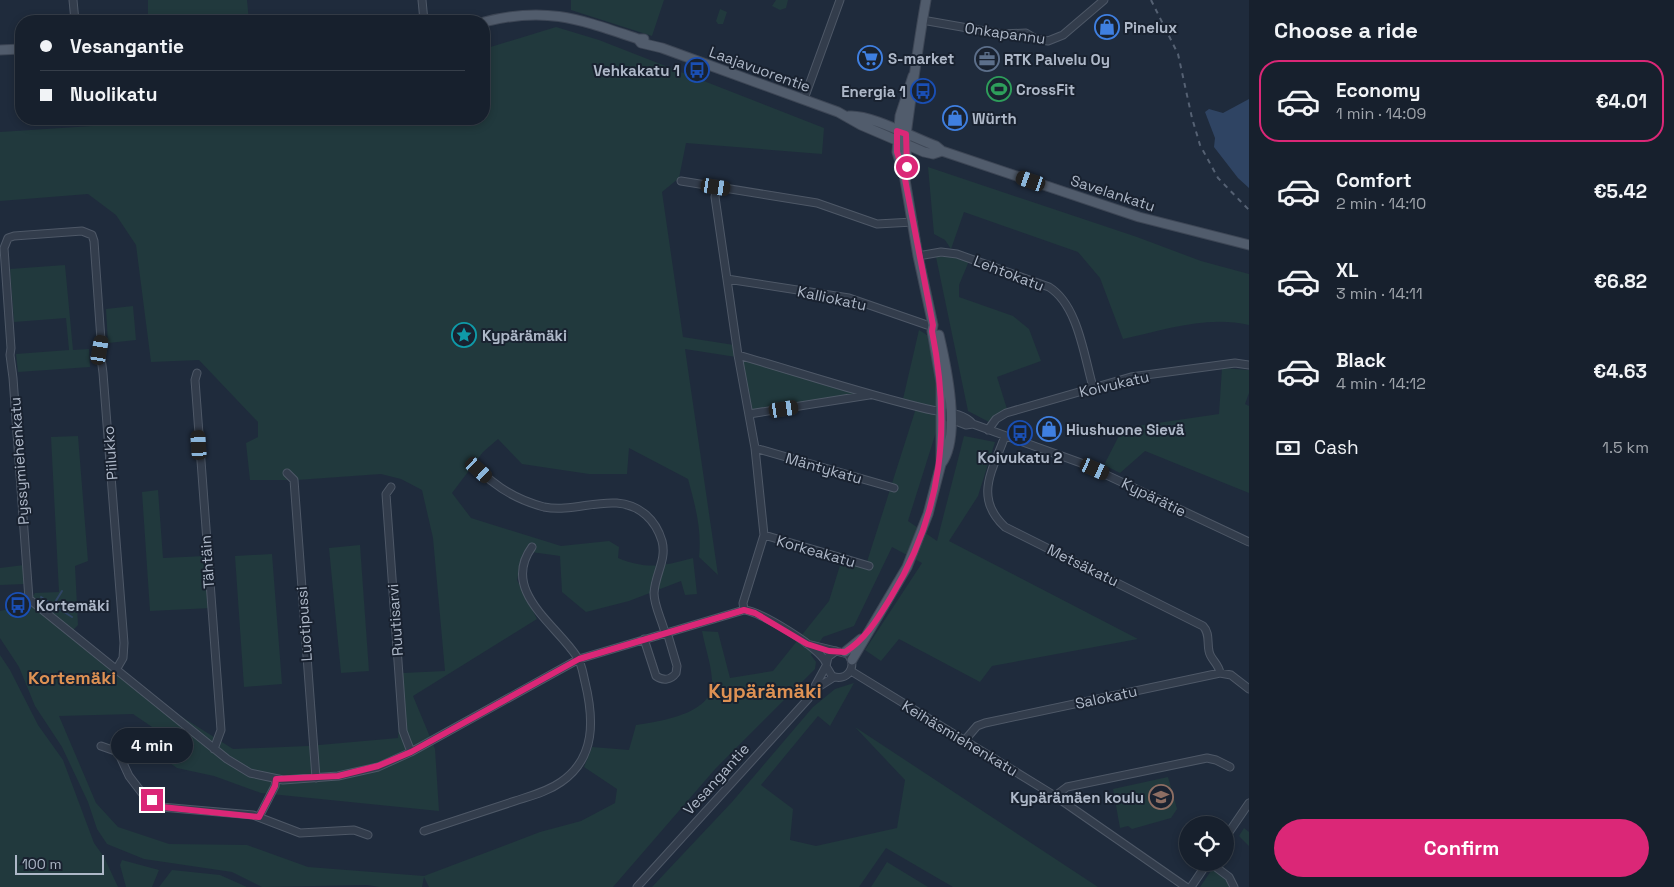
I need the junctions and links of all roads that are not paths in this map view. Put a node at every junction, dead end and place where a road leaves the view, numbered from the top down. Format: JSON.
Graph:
{"nodes":[{"id":1,"x":73,"y":0,"type":"edge"},
{"id":2,"x":422,"y":0,"type":"edge"},
{"id":3,"x":840,"y":0,"type":"edge"},
{"id":4,"x":926,"y":0,"type":"edge"},
{"id":5,"x":1104,"y":0,"type":"edge"},
{"id":6,"x":74,"y":15,"type":"edge"},
{"id":7,"x":423,"y":15,"type":"edge"},
{"id":8,"x":490,"y":20,"type":"edge"},
{"id":9,"x":922,"y":20,"type":"junction"},
{"id":10,"x":15,"y":49,"type":"edge"},
{"id":11,"x":0,"y":50,"type":"edge"},
{"id":12,"x":804,"y":99,"type":"junction"},
{"id":13,"x":901,"y":137,"type":"junction"},
{"id":14,"x":681,"y":181,"type":"dead end"},
{"id":15,"x":716,"y":187,"type":"junction"},
{"id":16,"x":913,"y":222,"type":"junction"},
{"id":17,"x":92,"y":234,"type":"joint"},
{"id":18,"x":1249,"y":245,"type":"edge"},
{"id":19,"x":918,"y":256,"type":"junction"},
{"id":20,"x":728,"y":279,"type":"junction"},
{"id":21,"x":933,"y":325,"type":"junction"},
{"id":22,"x":738,"y":355,"type":"junction"},
{"id":23,"x":1249,"y":365,"type":"edge"},
{"id":24,"x":197,"y":374,"type":"dead end"},
{"id":25,"x":1093,"y":387,"type":"junction"},
{"id":26,"x":871,"y":395,"type":"junction"},
{"id":27,"x":749,"y":414,"type":"junction"},
{"id":28,"x":948,"y":415,"type":"junction"},
{"id":29,"x":988,"y":430,"type":"junction"},
{"id":30,"x":1005,"y":436,"type":"junction"},
{"id":31,"x":755,"y":448,"type":"junction"},
{"id":32,"x":471,"y":467,"type":"dead end"},
{"id":33,"x":287,"y":473,"type":"dead end"},
{"id":34,"x":391,"y":487,"type":"dead end"},
{"id":35,"x":894,"y":488,"type":"dead end"},
{"id":36,"x":764,"y":535,"type":"junction"},
{"id":37,"x":1249,"y":542,"type":"edge"},
{"id":38,"x":532,"y":547,"type":"dead end"},
{"id":39,"x":869,"y":566,"type":"dead end"},
{"id":40,"x":744,"y":610,"type":"junction"},
{"id":41,"x":666,"y":633,"type":"junction"},
{"id":42,"x":863,"y":638,"type":"junction"},
{"id":43,"x":644,"y":639,"type":"junction"},
{"id":44,"x":807,"y":644,"type":"junction"},
{"id":45,"x":840,"y":652,"type":"junction"},
{"id":46,"x":579,"y":659,"type":"junction"},
{"id":47,"x":852,"y":660,"type":"junction"},
{"id":48,"x":826,"y":665,"type":"junction"},
{"id":49,"x":116,"y":670,"type":"junction"},
{"id":50,"x":851,"y":671,"type":"junction"},
{"id":51,"x":1220,"y":673,"type":"junction"},
{"id":52,"x":834,"y":677,"type":"junction"},
{"id":53,"x":815,"y":689,"type":"junction"},
{"id":54,"x":1249,"y":689,"type":"edge"},
{"id":55,"x":965,"y":740,"type":"junction"},
{"id":56,"x":101,"y":746,"type":"dead end"},
{"id":57,"x":214,"y":749,"type":"junction"},
{"id":58,"x":411,"y":752,"type":"junction"},
{"id":59,"x":1230,"y":768,"type":"dead end"},
{"id":60,"x":316,"y":778,"type":"junction"},
{"id":61,"x":276,"y":779,"type":"junction"},
{"id":62,"x":1055,"y":796,"type":"junction"},
{"id":63,"x":1249,"y":803,"type":"edge"},
{"id":64,"x":259,"y":817,"type":"junction"},
{"id":65,"x":1234,"y":825,"type":"edge"},
{"id":66,"x":424,"y":831,"type":"dead end"},
{"id":67,"x":368,"y":835,"type":"dead end"},
{"id":68,"x":1202,"y":871,"type":"edge"},
{"id":69,"x":1220,"y":871,"type":"edge"},
{"id":70,"x":637,"y":887,"type":"edge"},
{"id":71,"x":1186,"y":887,"type":"edge"},
{"id":72,"x":1191,"y":887,"type":"edge"},
{"id":73,"x":1234,"y":887,"type":"edge"}],
"edges":[{"from":1,"to":6,"type":"street"},
{"from":2,"to":7,"type":"street"},
{"from":3,"to":12,"type":"street"},
{"from":4,"to":9,"type":"main road"},
{"from":5,"to":9,"type":"street","name":"Onkapannu"},
{"from":8,"to":12,"type":"main road","name":"Laajavuorentie"},
{"from":9,"to":13,"type":"main road"},
{"from":10,"to":11,"type":"main road"},
{"from":12,"to":13,"type":"main road","name":"Laajavuorentie"},
{"from":13,"to":16,"type":"main road"},
{"from":13,"to":18,"type":"main road","name":"Savelankatu"},
{"from":14,"to":15,"type":"street"},
{"from":15,"to":16,"type":"street"},
{"from":15,"to":20,"type":"street"},
{"from":16,"to":19,"type":"main road"},
{"from":17,"to":49,"type":"street","name":"Piilukko"},
{"from":17,"to":49,"type":"street","name":"Pyssymiehenkatu"},
{"from":19,"to":21,"type":"main road"},
{"from":19,"to":25,"type":"street","name":"Lehtokatu"},
{"from":20,"to":21,"type":"street","name":"Kalliokatu"},
{"from":20,"to":22,"type":"street"},
{"from":21,"to":28,"type":"main road"},
{"from":22,"to":26,"type":"street","name":"Kypärätie"},
{"from":22,"to":27,"type":"street"},
{"from":23,"to":25,"type":"street","name":"Koivukatu"},
{"from":24,"to":57,"type":"street","name":"Tähtäin"},
{"from":25,"to":29,"type":"street","name":"Koivukatu"},
{"from":26,"to":27,"type":"street"},
{"from":26,"to":28,"type":"street","name":"Kypärätie"},
{"from":27,"to":31,"type":"street"},
{"from":28,"to":29,"type":"street","name":"Kypärätie"},
{"from":28,"to":42,"type":"main road"},
{"from":29,"to":30,"type":"street","name":"Kypärätie"},
{"from":30,"to":37,"type":"street","name":"Kypärätie"},
{"from":30,"to":51,"type":"street","name":"Metsäkatu"},
{"from":31,"to":35,"type":"street","name":"Mäntykatu"},
{"from":31,"to":36,"type":"street"},
{"from":32,"to":41,"type":"street"},
{"from":33,"to":60,"type":"street","name":"Luotipussi"},
{"from":34,"to":58,"type":"street","name":"Ruutisarvi"},
{"from":36,"to":39,"type":"street","name":"Korkeakatu"},
{"from":36,"to":40,"type":"street"},
{"from":38,"to":46,"type":"street"},
{"from":40,"to":41,"type":"street","name":"Pyssymiehenkatu"},
{"from":40,"to":44,"type":"street"},
{"from":41,"to":43,"type":"street","name":"Pyssymiehenkatu"},
{"from":41,"to":43,"type":"street"},
{"from":42,"to":45,"type":"main road"},
{"from":42,"to":47,"type":"main road"},
{"from":43,"to":46,"type":"street","name":"Pyssymiehenkatu"},
{"from":44,"to":45,"type":"street"},
{"from":44,"to":48,"type":"street"},
{"from":45,"to":47,"type":"street"},
{"from":45,"to":48,"type":"street"},
{"from":46,"to":58,"type":"street","name":"Pyssymiehenkatu"},
{"from":46,"to":66,"type":"street"},
{"from":47,"to":50,"type":"street"},
{"from":48,"to":52,"type":"street"},
{"from":48,"to":53,"type":"street","name":"Vesangantie"},
{"from":49,"to":57,"type":"street","name":"Pyssymiehenkatu"},
{"from":50,"to":52,"type":"street"},
{"from":50,"to":55,"type":"street","name":"Keihäsmiehenkatu"},
{"from":51,"to":54,"type":"street"},
{"from":51,"to":55,"type":"street","name":"Salokatu"},
{"from":52,"to":53,"type":"street","name":"Vesangantie"},
{"from":53,"to":70,"type":"street","name":"Vesangantie"},
{"from":55,"to":62,"type":"street","name":"Keihäsmiehenkatu"},
{"from":56,"to":64,"type":"street"},
{"from":57,"to":61,"type":"street","name":"Pyssymiehenkatu"},
{"from":58,"to":60,"type":"street","name":"Pyssymiehenkatu"},
{"from":59,"to":62,"type":"street"},
{"from":60,"to":61,"type":"street","name":"Pyssymiehenkatu"},
{"from":61,"to":64,"type":"street"},
{"from":62,"to":71,"type":"street","name":"Keihäsmiehenkatu"},
{"from":63,"to":65,"type":"street"},
{"from":64,"to":67,"type":"street"},
{"from":68,"to":72,"type":"street"},
{"from":69,"to":73,"type":"street"}]}
